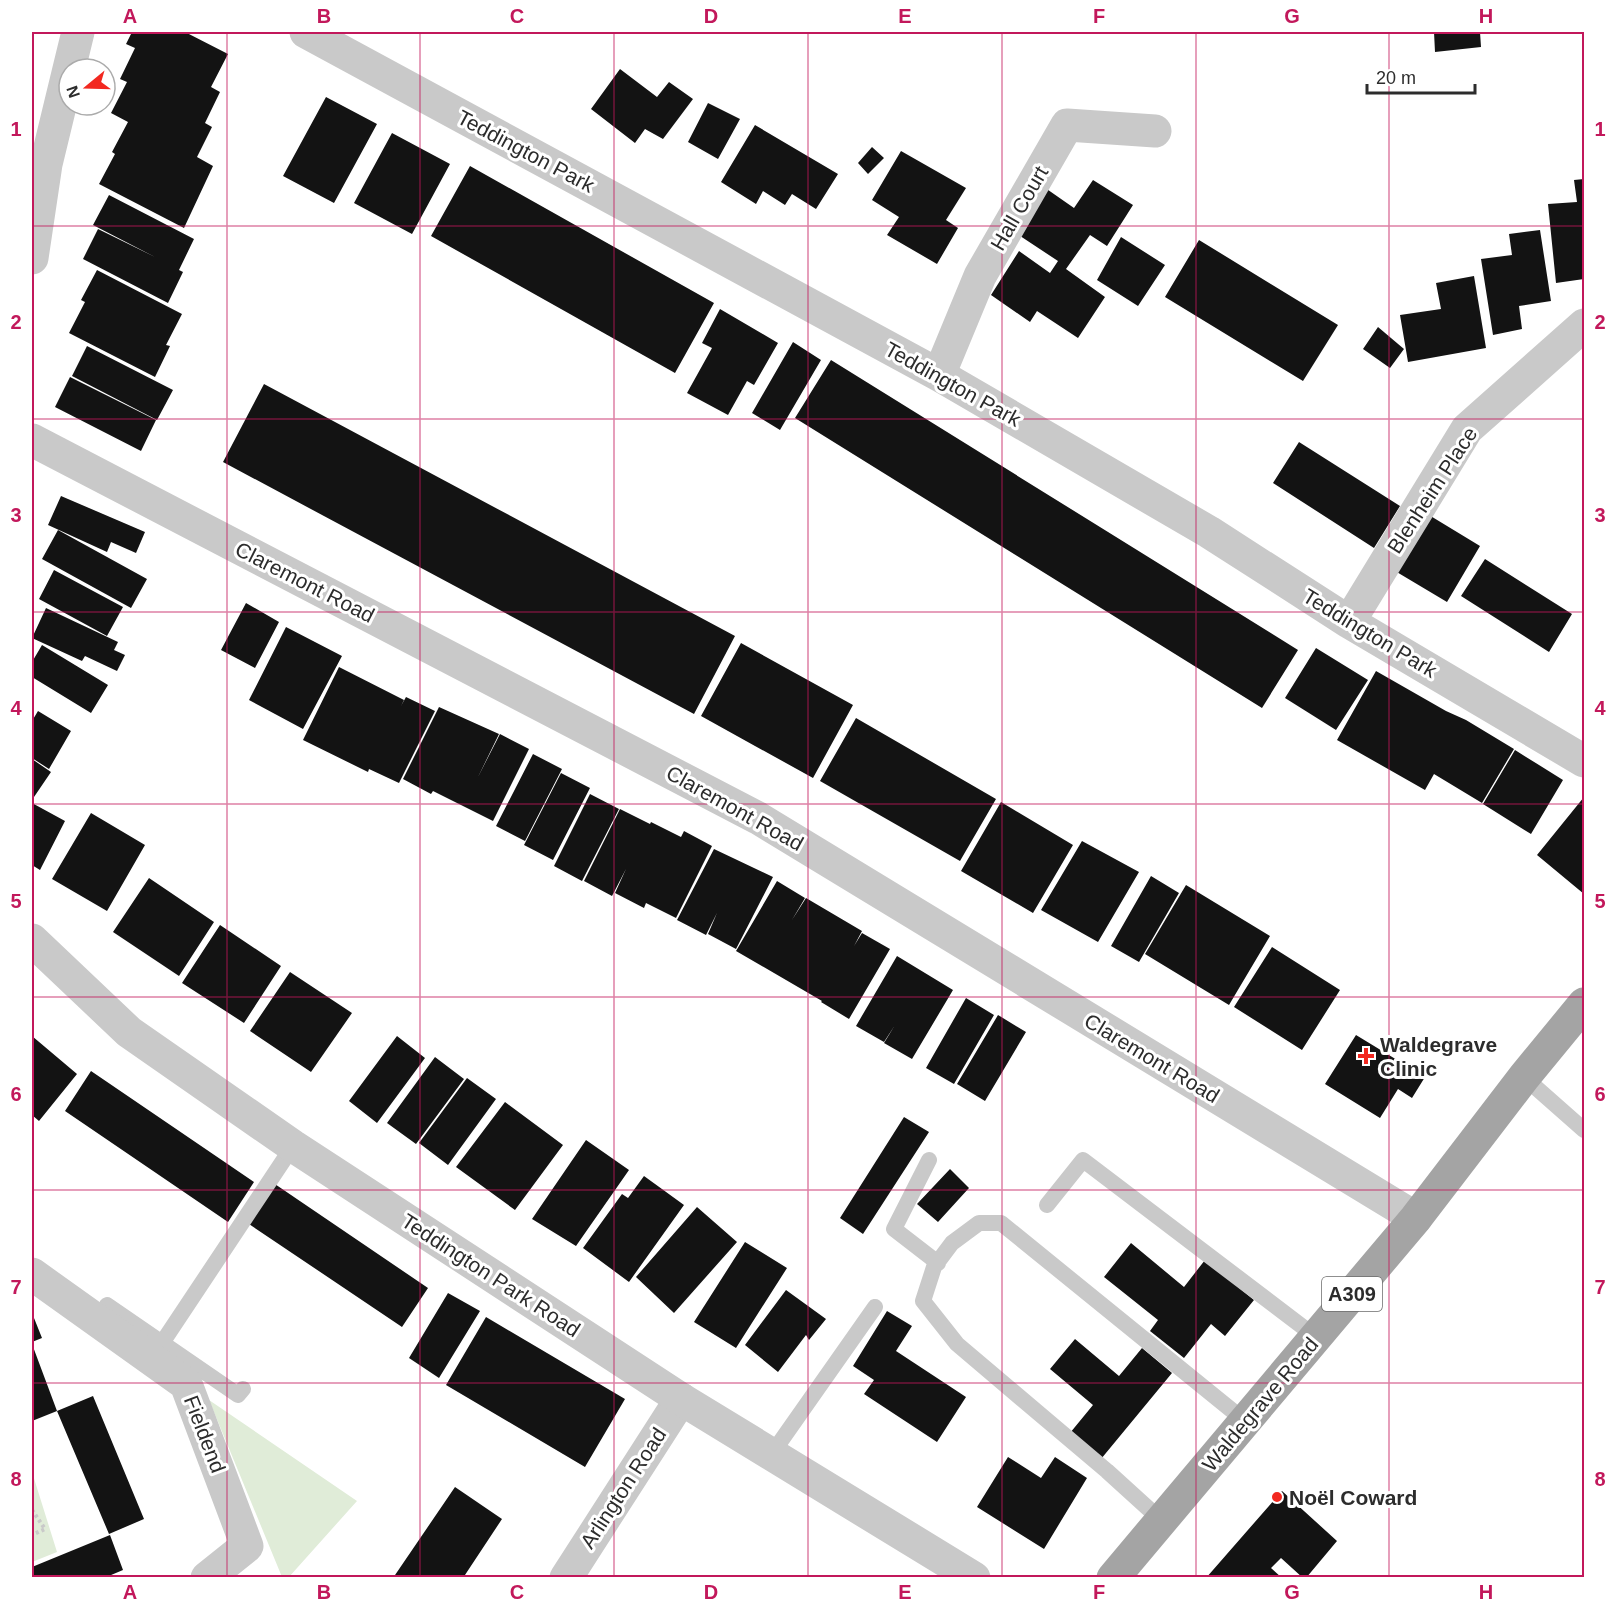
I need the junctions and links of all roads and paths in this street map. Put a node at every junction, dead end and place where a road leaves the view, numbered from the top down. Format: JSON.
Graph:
{"nodes":[{"id":1,"x":78,"y":32,"type":"edge"},
{"id":2,"x":306,"y":32,"type":"edge"},
{"id":3,"x":72,"y":57,"type":"edge"},
{"id":4,"x":57,"y":117,"type":"edge"},
{"id":5,"x":1155,"y":131,"type":"dead end"},
{"id":6,"x":32,"y":258,"type":"edge"},
{"id":7,"x":1584,"y":325,"type":"edge"},
{"id":8,"x":939,"y":375,"type":"junction"},
{"id":9,"x":32,"y":440,"type":"edge"},
{"id":10,"x":1349,"y":622,"type":"junction"},
{"id":11,"x":1584,"y":760,"type":"edge"},
{"id":12,"x":32,"y":940,"type":"edge"},
{"id":13,"x":1584,"y":1004,"type":"edge"},
{"id":14,"x":1524,"y":1077,"type":"junction"},
{"id":15,"x":1584,"y":1130,"type":"edge"},
{"id":16,"x":294,"y":1146,"type":"junction"},
{"id":17,"x":928,"y":1160,"type":"dead end"},
{"id":18,"x":1047,"y":1204,"type":"dead end"},
{"id":19,"x":1416,"y":1218,"type":"junction"},
{"id":20,"x":938,"y":1263,"type":"junction"},
{"id":21,"x":32,"y":1274,"type":"edge"},
{"id":22,"x":107,"y":1305,"type":"dead end"},
{"id":23,"x":875,"y":1307,"type":"dead end"},
{"id":24,"x":1316,"y":1337,"type":"junction"},
{"id":25,"x":162,"y":1343,"type":"junction"},
{"id":26,"x":243,"y":1389,"type":"dead end"},
{"id":27,"x":681,"y":1399,"type":"junction"},
{"id":28,"x":1245,"y":1421,"type":"junction"},
{"id":29,"x":771,"y":1455,"type":"junction"},
{"id":30,"x":32,"y":1510,"type":"edge"},
{"id":31,"x":1162,"y":1521,"type":"junction"},
{"id":32,"x":32,"y":1535,"type":"edge"},
{"id":33,"x":207,"y":1578,"type":"edge"},
{"id":34,"x":566,"y":1578,"type":"edge"},
{"id":35,"x":974,"y":1578,"type":"edge"},
{"id":36,"x":1113,"y":1578,"type":"edge"}],
"edges":[{"from":1,"to":3,"type":"street"},
{"from":2,"to":8,"type":"street","name":"Teddington Park"},
{"from":4,"to":6,"type":"street"},
{"from":5,"to":8,"type":"street","name":"Hall Court"},
{"from":7,"to":10,"type":"street","name":"Blenheim Place"},
{"from":8,"to":10,"type":"street","name":"Teddington Park"},
{"from":9,"to":19,"type":"street","name":"Claremont Road"},
{"from":10,"to":11,"type":"street","name":"Teddington Park"},
{"from":12,"to":16,"type":"street","name":"Teddington Park Road"},
{"from":13,"to":14,"type":"main road","name":"Waldegrave Road","number":"A309"},
{"from":14,"to":15,"type":"lane"},
{"from":14,"to":19,"type":"main road","name":"Waldegrave Road","number":"A309"},
{"from":16,"to":25,"type":"lane"},
{"from":16,"to":27,"type":"street","name":"Teddington Park Road"},
{"from":17,"to":20,"type":"lane"},
{"from":18,"to":24,"type":"lane"},
{"from":19,"to":24,"type":"main road","name":"Waldegrave Road","number":"A309"},
{"from":20,"to":28,"type":"lane"},
{"from":20,"to":31,"type":"lane"},
{"from":21,"to":33,"type":"street","name":"Fieldend"},
{"from":22,"to":25,"type":"lane"},
{"from":23,"to":29,"type":"lane"},
{"from":24,"to":28,"type":"main road","name":"Waldegrave Road","number":"A309"},
{"from":25,"to":26,"type":"lane"},
{"from":27,"to":29,"type":"street","name":"Teddington Park Road"},
{"from":27,"to":34,"type":"street","name":"Arlington Road"},
{"from":28,"to":31,"type":"main road","name":"Waldegrave Road","number":"A309"},
{"from":29,"to":35,"type":"street","name":"Teddington Park Road"},
{"from":30,"to":32,"type":"path"},
{"from":31,"to":36,"type":"main road","name":"Waldegrave Road","number":"A309"}]}
